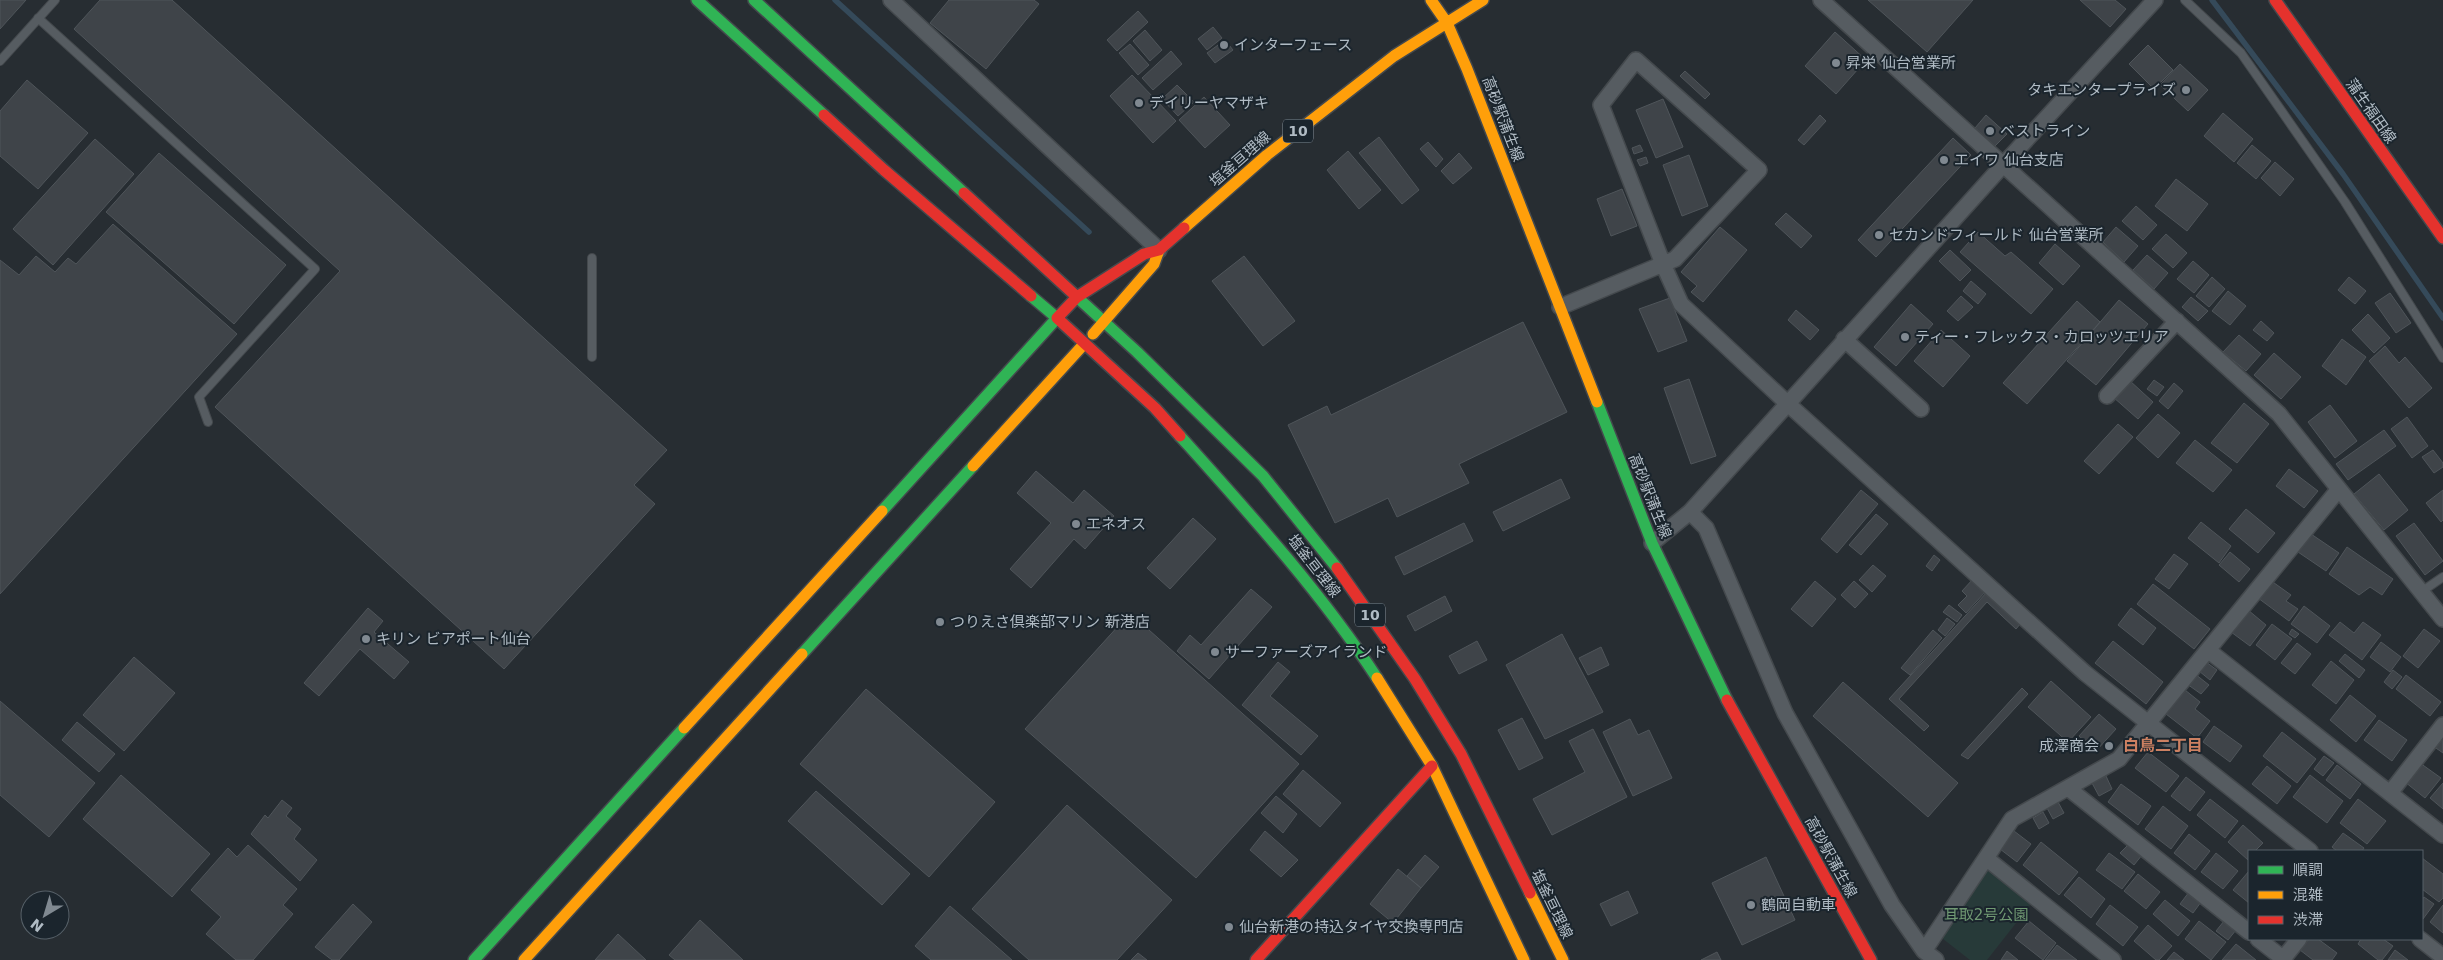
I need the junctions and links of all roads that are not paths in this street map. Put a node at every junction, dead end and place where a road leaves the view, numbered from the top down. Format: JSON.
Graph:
{"nodes":[{"id":1,"x":55,"y":0,"type":"edge"},
{"id":2,"x":697,"y":0,"type":"edge"},
{"id":3,"x":754,"y":0,"type":"edge"},
{"id":4,"x":891,"y":0,"type":"edge"},
{"id":5,"x":1431,"y":0,"type":"edge"},
{"id":6,"x":1460,"y":0,"type":"edge"},
{"id":7,"x":1483,"y":0,"type":"edge"},
{"id":8,"x":1821,"y":0,"type":"edge"},
{"id":9,"x":2155,"y":0,"type":"edge"},
{"id":10,"x":2185,"y":0,"type":"edge"},
{"id":11,"x":2275,"y":0,"type":"edge"},
{"id":12,"x":38,"y":18,"type":"junction"},
{"id":13,"x":1447,"y":23,"type":"junction"},
{"id":14,"x":0,"y":61,"type":"edge"},
{"id":15,"x":2003,"y":164,"type":"junction"},
{"id":16,"x":2443,"y":238,"type":"edge"},
{"id":17,"x":1153,"y":256,"type":"junction"},
{"id":18,"x":592,"y":258,"type":"dead end"},
{"id":19,"x":1662,"y":264,"type":"junction"},
{"id":20,"x":1077,"y":297,"type":"junction"},
{"id":21,"x":1560,"y":307,"type":"junction"},
{"id":22,"x":1057,"y":318,"type":"junction"},
{"id":23,"x":2177,"y":321,"type":"junction"},
{"id":24,"x":1105,"y":322,"type":"junction"},
{"id":25,"x":1844,"y":339,"type":"junction"},
{"id":26,"x":1084,"y":344,"type":"junction"},
{"id":27,"x":592,"y":357,"type":"dead end"},
{"id":28,"x":2443,"y":358,"type":"edge"},
{"id":29,"x":2108,"y":396,"type":"dead end"},
{"id":30,"x":1787,"y":403,"type":"junction"},
{"id":31,"x":1921,"y":409,"type":"dead end"},
{"id":32,"x":208,"y":422,"type":"dead end"},
{"id":33,"x":2339,"y":489,"type":"junction"},
{"id":34,"x":1690,"y":512,"type":"junction"},
{"id":35,"x":1652,"y":543,"type":"junction"},
{"id":36,"x":2443,"y":577,"type":"edge"},
{"id":37,"x":2422,"y":592,"type":"junction"},
{"id":38,"x":2443,"y":619,"type":"edge"},
{"id":39,"x":2209,"y":651,"type":"junction"},
{"id":40,"x":2149,"y":723,"type":"junction"},
{"id":41,"x":2443,"y":724,"type":"edge"},
{"id":42,"x":1432,"y":766,"type":"junction"},
{"id":43,"x":2068,"y":788,"type":"junction"},
{"id":44,"x":2390,"y":793,"type":"junction"},
{"id":45,"x":2443,"y":835,"type":"edge"},
{"id":46,"x":2309,"y":850,"type":"edge"},
{"id":47,"x":1986,"y":858,"type":"junction"},
{"id":48,"x":2248,"y":931,"type":"edge"},
{"id":49,"x":2259,"y":940,"type":"edge"},
{"id":50,"x":2298,"y":940,"type":"edge"},
{"id":51,"x":2421,"y":940,"type":"edge"},
{"id":52,"x":1930,"y":956,"type":"edge"},
{"id":53,"x":2443,"y":957,"type":"edge"},
{"id":54,"x":474,"y":960,"type":"edge"},
{"id":55,"x":524,"y":960,"type":"edge"},
{"id":56,"x":1256,"y":960,"type":"edge"},
{"id":57,"x":1524,"y":960,"type":"edge"},
{"id":58,"x":1563,"y":960,"type":"edge"},
{"id":59,"x":1871,"y":960,"type":"edge"},
{"id":60,"x":2113,"y":960,"type":"edge"},
{"id":61,"x":2283,"y":960,"type":"edge"}],
"edges":[{"from":1,"to":12,"type":"lane"},
{"from":2,"to":22,"type":"street"},
{"from":3,"to":20,"type":"street"},
{"from":4,"to":17,"type":"street"},
{"from":5,"to":13,"type":"street"},
{"from":6,"to":13,"type":"street","name":"塩釜亘理線","number":"10"},
{"from":7,"to":13,"type":"street","name":"塩釜亘理線","number":"10"},
{"from":8,"to":15,"type":"street"},
{"from":9,"to":15,"type":"street"},
{"from":10,"to":28,"type":"lane"},
{"from":11,"to":16,"type":"street","name":"蒲生福田線"},
{"from":12,"to":14,"type":"lane"},
{"from":12,"to":32,"type":"lane"},
{"from":13,"to":17,"type":"street","name":"塩釜亘理線","number":"10"},
{"from":13,"to":21,"type":"street","name":"高砂駅蒲生線"},
{"from":15,"to":23,"type":"street"},
{"from":15,"to":25,"type":"street"},
{"from":17,"to":20,"type":"street","name":"塩釜亘理線","number":"10"},
{"from":17,"to":24,"type":"street","number":"10"},
{"from":18,"to":27,"type":"lane"},
{"from":19,"to":19,"type":"street"},
{"from":19,"to":21,"type":"street"},
{"from":19,"to":30,"type":"street"},
{"from":20,"to":22,"type":"street","name":"塩釜亘理線","number":"10"},
{"from":20,"to":24,"type":"street","name":"塩釜亘理線","number":"10"},
{"from":21,"to":35,"type":"street","name":"高砂駅蒲生線"},
{"from":22,"to":26,"type":"street","name":"塩釜亘理線","number":"10"},
{"from":22,"to":54,"type":"street"},
{"from":23,"to":29,"type":"street"},
{"from":23,"to":33,"type":"street"},
{"from":24,"to":26,"type":"street","number":"10"},
{"from":24,"to":58,"type":"street","name":"塩釜亘理線","number":"10"},
{"from":25,"to":30,"type":"street"},
{"from":25,"to":31,"type":"street"},
{"from":26,"to":42,"type":"street","name":"塩釜亘理線","number":"10"},
{"from":26,"to":55,"type":"street"},
{"from":30,"to":34,"type":"street"},
{"from":30,"to":40,"type":"street"},
{"from":33,"to":37,"type":"street"},
{"from":33,"to":39,"type":"street"},
{"from":34,"to":35,"type":"street"},
{"from":34,"to":52,"type":"street"},
{"from":35,"to":59,"type":"street","name":"高砂駅蒲生線"},
{"from":36,"to":37,"type":"lane"},
{"from":37,"to":38,"type":"street"},
{"from":39,"to":40,"type":"street"},
{"from":39,"to":44,"type":"street"},
{"from":40,"to":43,"type":"street"},
{"from":40,"to":46,"type":"street"},
{"from":41,"to":44,"type":"street"},
{"from":42,"to":56,"type":"street"},
{"from":42,"to":57,"type":"street","name":"塩釜亘理線","number":"10"},
{"from":43,"to":47,"type":"street"},
{"from":43,"to":48,"type":"street"},
{"from":44,"to":45,"type":"street"},
{"from":47,"to":52,"type":"street"},
{"from":47,"to":60,"type":"street"},
{"from":49,"to":61,"type":"street"},
{"from":50,"to":61,"type":"street"},
{"from":51,"to":53,"type":"street"}]}
